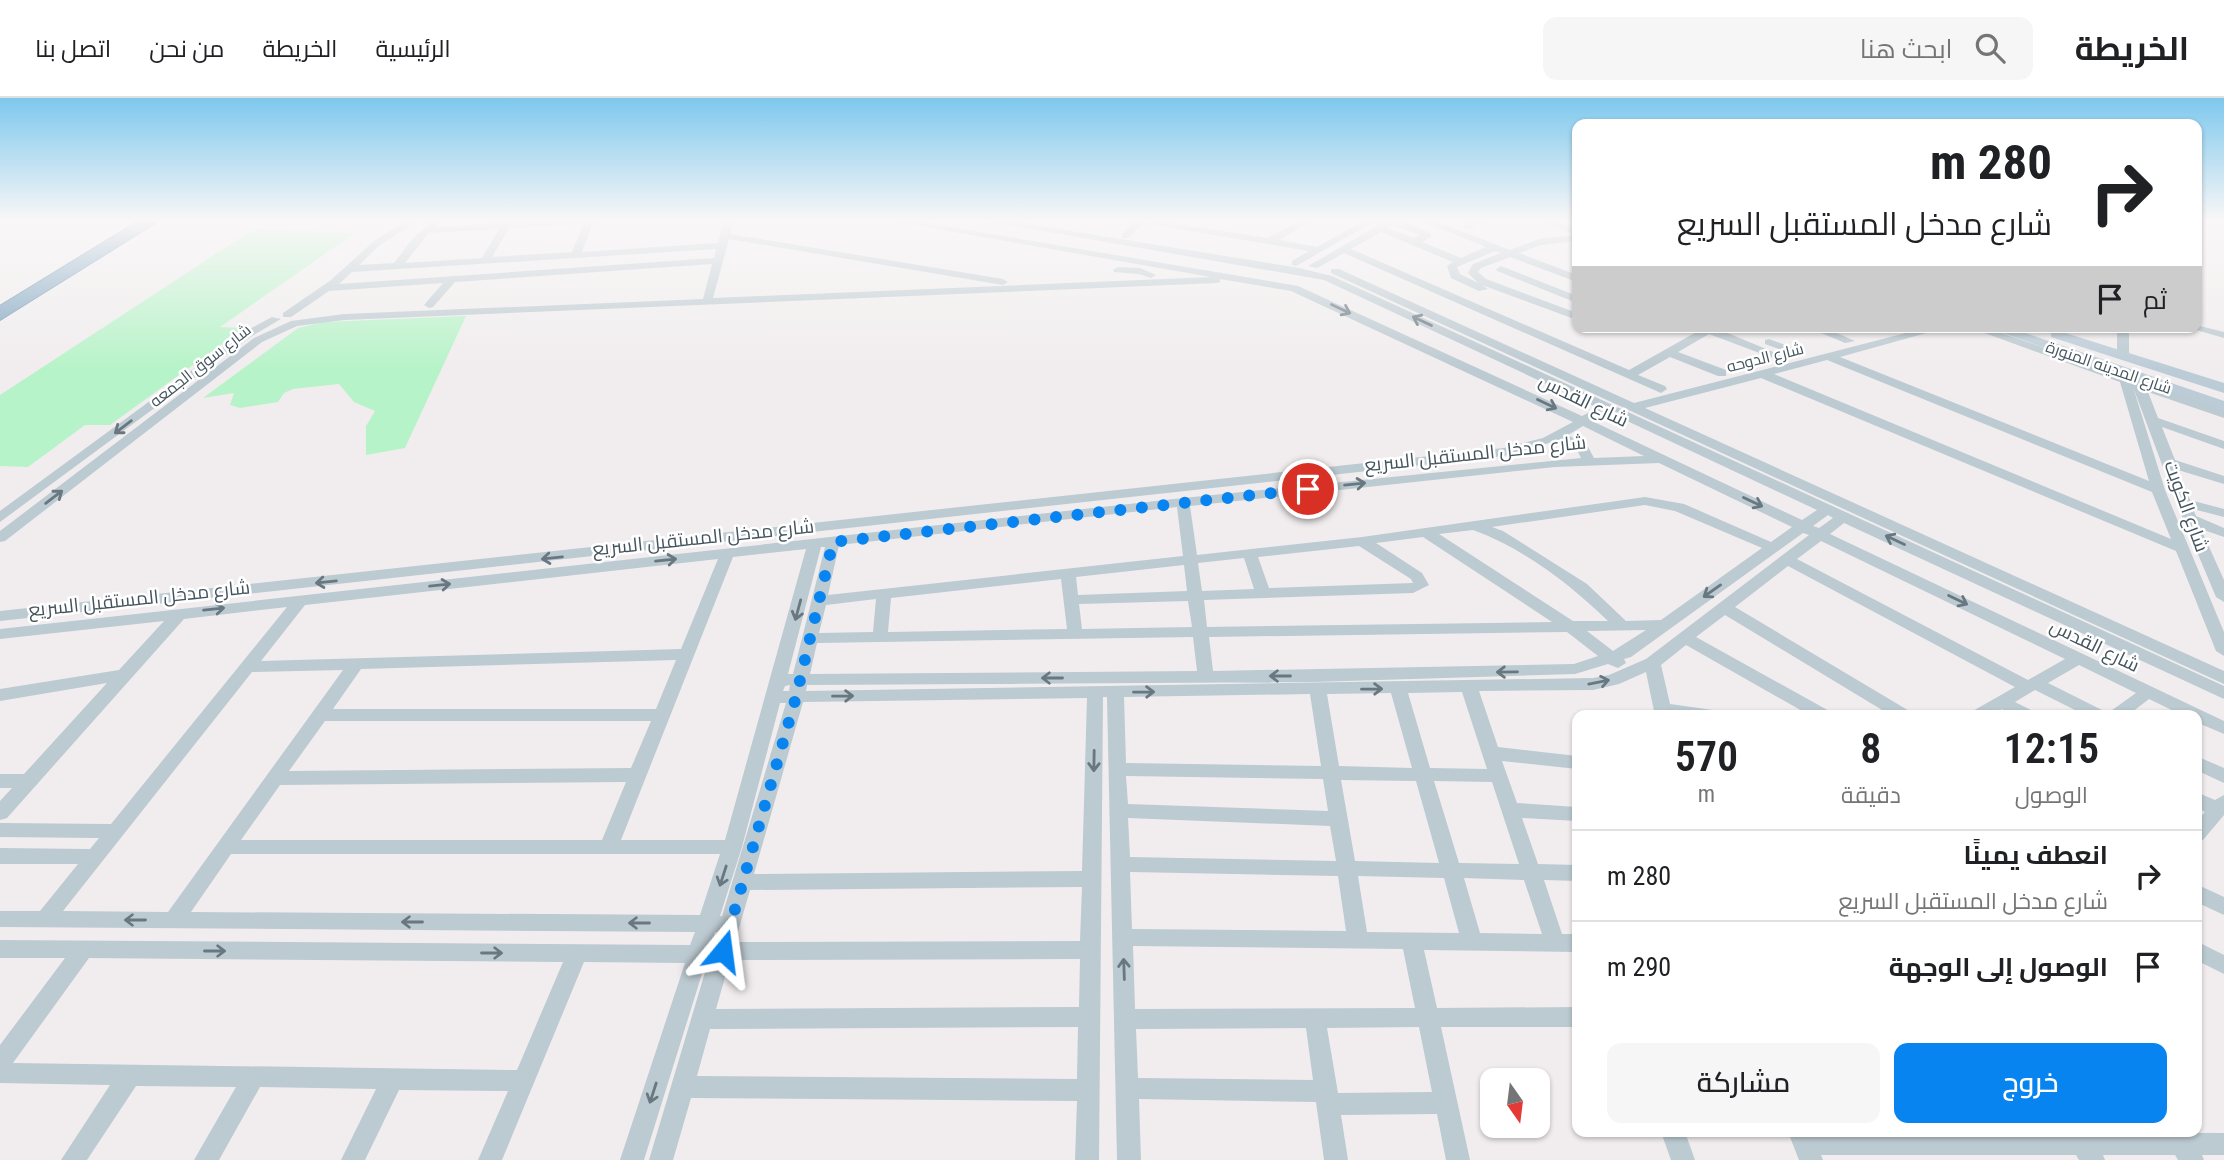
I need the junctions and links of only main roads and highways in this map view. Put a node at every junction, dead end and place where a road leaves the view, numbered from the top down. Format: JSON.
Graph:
{"nodes":[{"id":1,"x":57,"y":270,"type":"edge"},
{"id":2,"x":66,"y":270,"type":"edge"},
{"id":3,"x":0,"y":303,"type":"edge"},
{"id":4,"x":0,"y":314,"type":"edge"},
{"id":5,"x":2010,"y":333,"type":"edge"},
{"id":6,"x":2050,"y":333,"type":"edge"},
{"id":7,"x":2129,"y":374,"type":"junction"},
{"id":8,"x":2224,"y":388,"type":"edge"},
{"id":9,"x":2224,"y":406,"type":"edge"}],
"edges":[{"from":1,"to":3,"type":"highway"},
{"from":2,"to":4,"type":"highway"},
{"from":5,"to":7,"type":"main road","name":"شارع المدينه المنورة"},
{"from":6,"to":7,"type":"main road","name":"شارع المدينه المنورة"},
{"from":7,"to":8,"type":"main road","name":"شارع المدينه المنورة"},
{"from":7,"to":9,"type":"main road","name":"شارع المدينه المنورة"}]}
